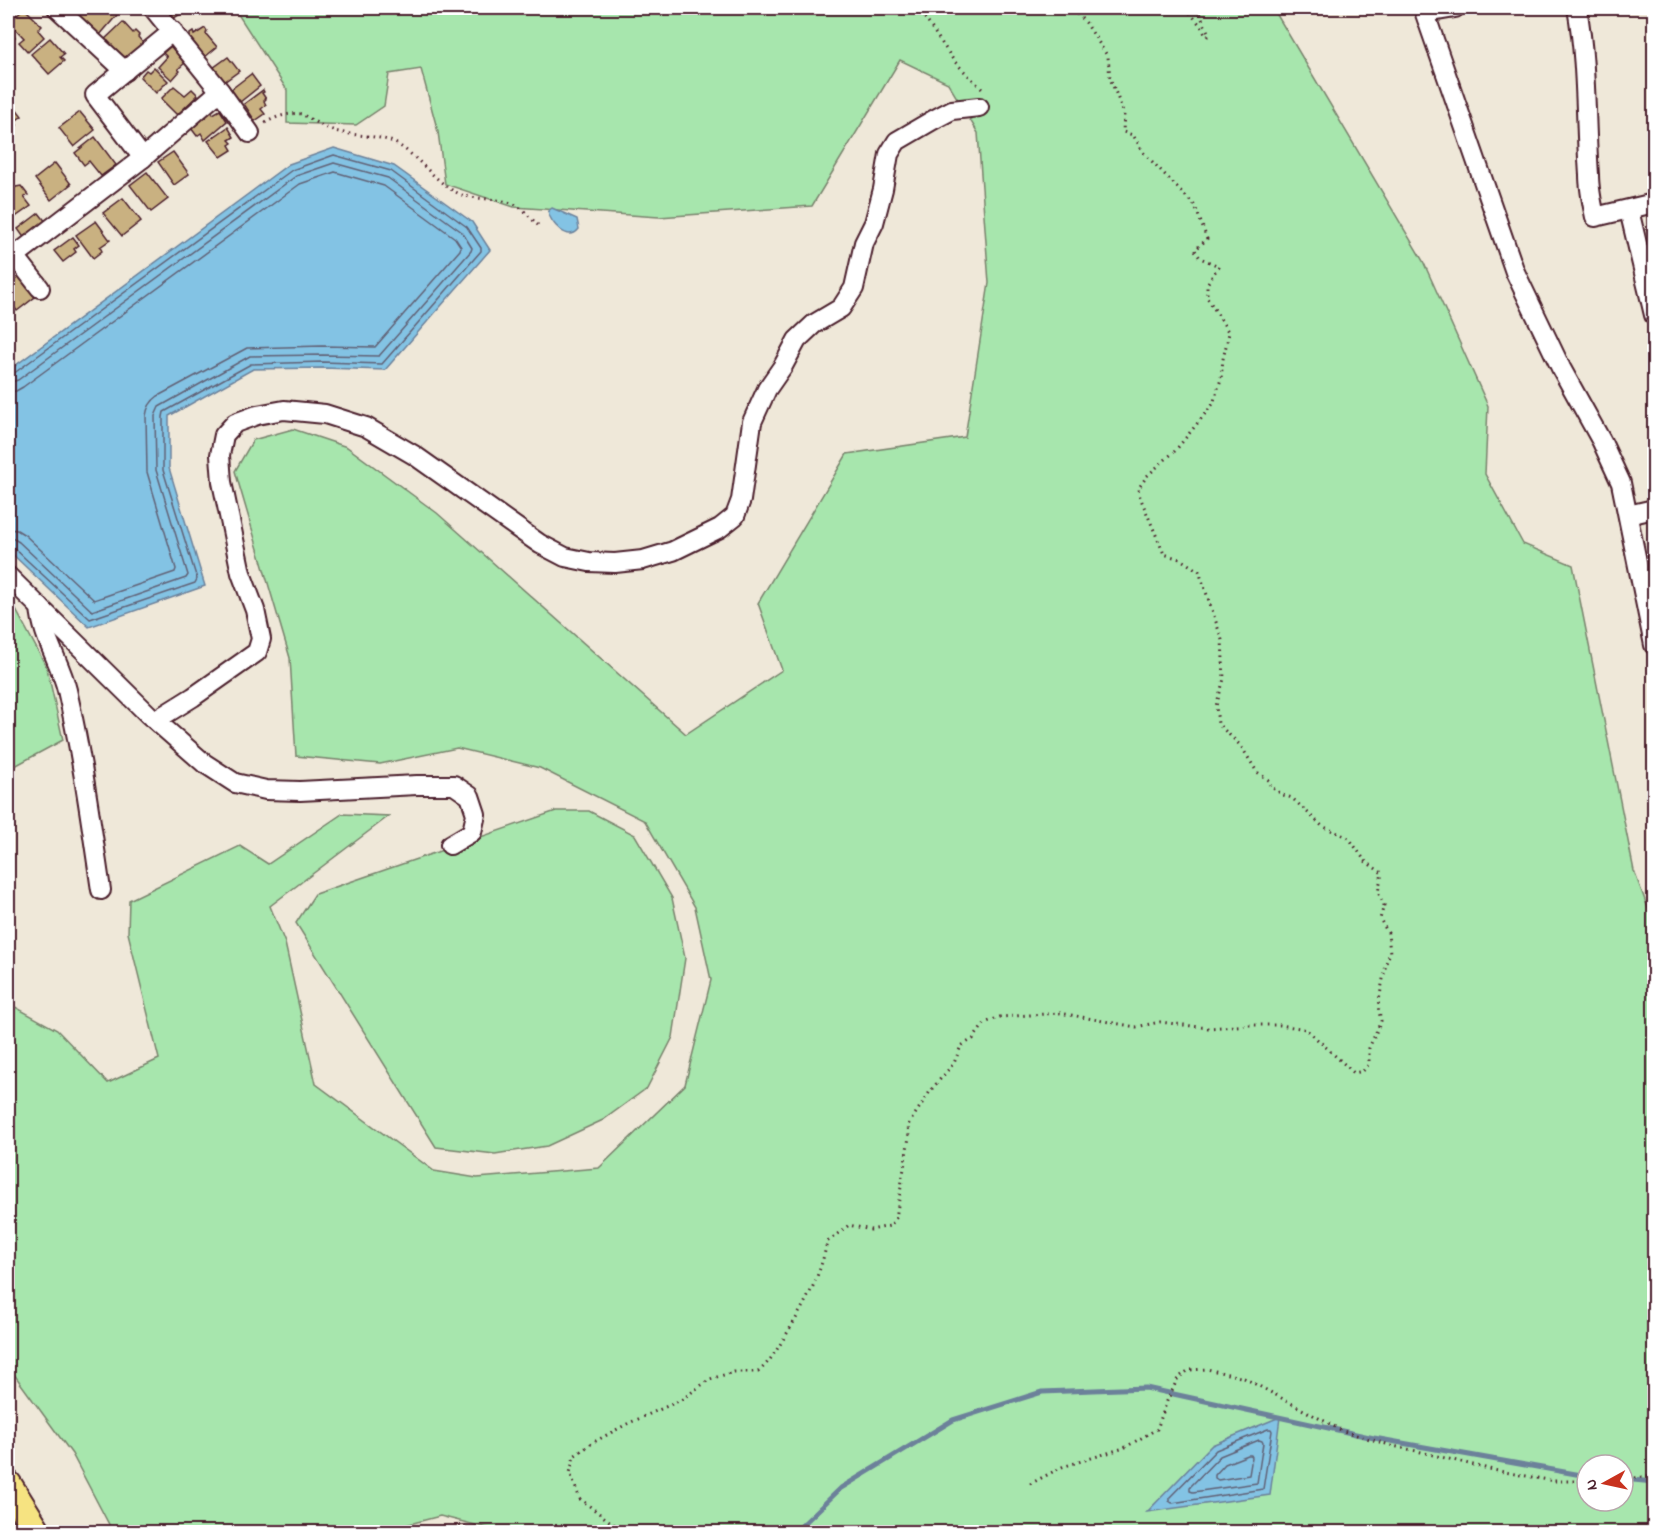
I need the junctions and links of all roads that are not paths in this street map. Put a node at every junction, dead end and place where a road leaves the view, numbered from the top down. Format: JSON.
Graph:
{"nodes":[{"id":1,"x":57,"y":8,"type":"edge"},
{"id":2,"x":153,"y":8,"type":"edge"},
{"id":3,"x":1455,"y":8,"type":"edge"},
{"id":4,"x":1577,"y":8,"type":"edge"},
{"id":5,"x":1425,"y":10,"type":"edge"},
{"id":6,"x":173,"y":31,"type":"junction"},
{"id":7,"x":125,"y":71,"type":"junction"},
{"id":8,"x":220,"y":91,"type":"junction"},
{"id":9,"x":979,"y":107,"type":"road end"},
{"id":10,"x":250,"y":133,"type":"road end"},
{"id":11,"x":143,"y":158,"type":"junction"},
{"id":12,"x":1654,"y":203,"type":"edge"},
{"id":13,"x":1629,"y":210,"type":"junction"},
{"id":14,"x":11,"y":251,"type":"edge"},
{"id":15,"x":40,"y":288,"type":"dead end"},
{"id":16,"x":1654,"y":315,"type":"edge"},
{"id":17,"x":1654,"y":509,"type":"edge"},
{"id":18,"x":1628,"y":515,"type":"junction"},
{"id":19,"x":8,"y":576,"type":"edge"},
{"id":20,"x":40,"y":607,"type":"junction"},
{"id":21,"x":1654,"y":645,"type":"edge"},
{"id":22,"x":156,"y":720,"type":"junction"},
{"id":23,"x":450,"y":845,"type":"dead end"},
{"id":24,"x":101,"y":890,"type":"dead end"},
{"id":25,"x":8,"y":1484,"type":"edge"},
{"id":26,"x":38,"y":1533,"type":"edge"}],
"edges":[{"from":1,"to":7,"type":"street"},
{"from":2,"to":6,"type":"street"},
{"from":3,"to":5,"type":"street"},
{"from":4,"to":13,"type":"street"},
{"from":5,"to":18,"type":"street"},
{"from":6,"to":7,"type":"street"},
{"from":6,"to":8,"type":"street"},
{"from":7,"to":11,"type":"street"},
{"from":8,"to":10,"type":"street"},
{"from":8,"to":11,"type":"street"},
{"from":9,"to":22,"type":"street"},
{"from":11,"to":14,"type":"street"},
{"from":12,"to":13,"type":"street"},
{"from":13,"to":16,"type":"street"},
{"from":14,"to":15,"type":"street"},
{"from":17,"to":18,"type":"street"},
{"from":18,"to":21,"type":"street"},
{"from":19,"to":20,"type":"street"},
{"from":20,"to":22,"type":"street"},
{"from":20,"to":24,"type":"street"},
{"from":22,"to":23,"type":"street"},
{"from":25,"to":26,"type":"highway"}]}
